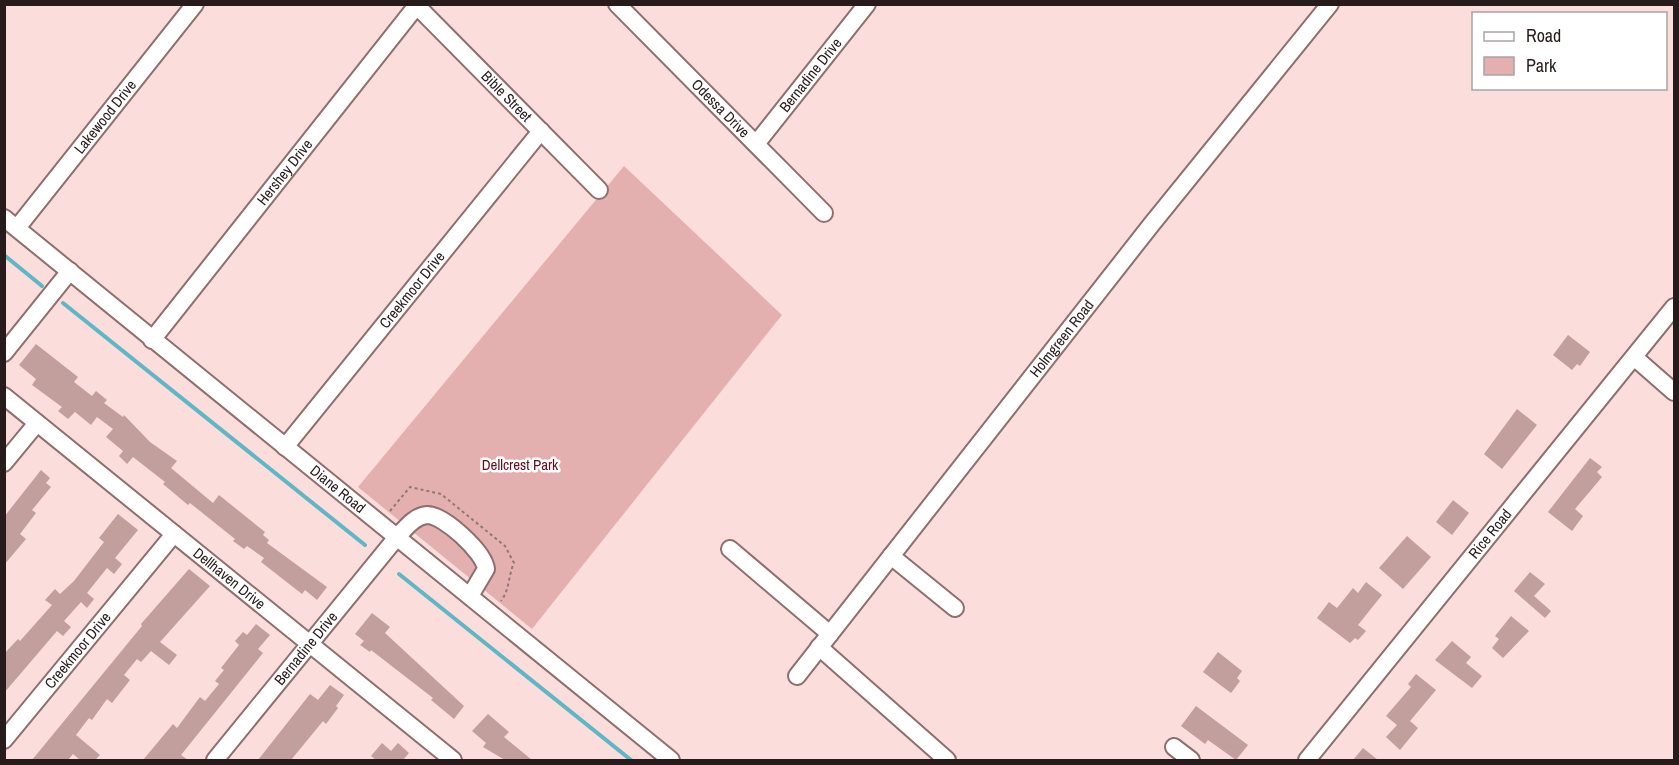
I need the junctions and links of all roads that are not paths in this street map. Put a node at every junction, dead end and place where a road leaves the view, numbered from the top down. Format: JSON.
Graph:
{"nodes":[{"id":1,"x":195,"y":4,"type":"edge"},
{"id":2,"x":617,"y":4,"type":"edge"},
{"id":3,"x":867,"y":4,"type":"edge"},
{"id":4,"x":1330,"y":4,"type":"edge"},
{"id":5,"x":416,"y":5,"type":"edge"},
{"id":6,"x":635,"y":11,"type":"edge"},
{"id":7,"x":541,"y":131,"type":"junction"},
{"id":8,"x":756,"y":144,"type":"junction"},
{"id":9,"x":599,"y":190,"type":"dead end"},
{"id":10,"x":824,"y":213,"type":"dead end"},
{"id":11,"x":10,"y":223,"type":"edge"},
{"id":12,"x":70,"y":271,"type":"junction"},
{"id":13,"x":1674,"y":307,"type":"edge"},
{"id":14,"x":152,"y":340,"type":"junction"},
{"id":15,"x":4,"y":353,"type":"edge"},
{"id":16,"x":1634,"y":357,"type":"junction"},
{"id":17,"x":1674,"y":392,"type":"edge"},
{"id":18,"x":4,"y":396,"type":"edge"},
{"id":19,"x":38,"y":423,"type":"junction"},
{"id":20,"x":285,"y":447,"type":"junction"},
{"id":21,"x":4,"y":463,"type":"edge"},
{"id":22,"x":174,"y":534,"type":"junction"},
{"id":23,"x":397,"y":537,"type":"junction"},
{"id":24,"x":730,"y":549,"type":"dead end"},
{"id":25,"x":891,"y":556,"type":"junction"},
{"id":26,"x":470,"y":596,"type":"junction"},
{"id":27,"x":955,"y":608,"type":"dead end"},
{"id":28,"x":825,"y":641,"type":"junction"},
{"id":29,"x":311,"y":644,"type":"junction"},
{"id":30,"x":797,"y":676,"type":"dead end"},
{"id":31,"x":4,"y":740,"type":"edge"},
{"id":32,"x":1174,"y":747,"type":"dead end"},
{"id":33,"x":446,"y":758,"type":"edge"},
{"id":34,"x":215,"y":760,"type":"edge"},
{"id":35,"x":671,"y":760,"type":"edge"},
{"id":36,"x":947,"y":760,"type":"edge"},
{"id":37,"x":1191,"y":760,"type":"edge"},
{"id":38,"x":1307,"y":760,"type":"edge"}],
"edges":[{"from":1,"to":11,"type":"street","name":"Lakewood Drive"},
{"from":2,"to":6,"type":"street","name":"Odessa Drive"},
{"from":3,"to":8,"type":"street","name":"Bernadine Drive"},
{"from":4,"to":25,"type":"street","name":"Holmgreen Road"},
{"from":5,"to":7,"type":"street","name":"Bible Street"},
{"from":5,"to":14,"type":"street","name":"Hershey Drive"},
{"from":6,"to":8,"type":"street","name":"Odessa Drive"},
{"from":7,"to":9,"type":"street","name":"Bible Street"},
{"from":7,"to":20,"type":"street","name":"Creekmoor Drive"},
{"from":8,"to":10,"type":"street","name":"Odessa Drive"},
{"from":11,"to":12,"type":"street","name":"Diane Road"},
{"from":12,"to":14,"type":"street","name":"Diane Road"},
{"from":12,"to":15,"type":"street"},
{"from":13,"to":16,"type":"street","name":"Rice Road"},
{"from":14,"to":20,"type":"street","name":"Diane Road"},
{"from":16,"to":17,"type":"street"},
{"from":16,"to":38,"type":"street","name":"Rice Road"},
{"from":18,"to":19,"type":"street","name":"Dellhaven Drive"},
{"from":19,"to":21,"type":"street"},
{"from":19,"to":22,"type":"street","name":"Dellhaven Drive"},
{"from":20,"to":23,"type":"street","name":"Diane Road"},
{"from":22,"to":29,"type":"street","name":"Dellhaven Drive"},
{"from":22,"to":31,"type":"street","name":"Creekmoor Drive"},
{"from":23,"to":26,"type":"street","name":"Diane Road"},
{"from":23,"to":26,"type":"street","name":"Bernadine Drive"},
{"from":23,"to":29,"type":"street","name":"Bernadine Drive"},
{"from":24,"to":28,"type":"street"},
{"from":25,"to":27,"type":"street"},
{"from":25,"to":28,"type":"street","name":"Holmgreen Road"},
{"from":26,"to":35,"type":"street","name":"Diane Road"},
{"from":28,"to":30,"type":"street","name":"Holmgreen Road"},
{"from":28,"to":36,"type":"street"},
{"from":29,"to":33,"type":"street","name":"Dellhaven Drive"},
{"from":29,"to":34,"type":"street","name":"Bernadine Drive"},
{"from":32,"to":37,"type":"street"}]}
